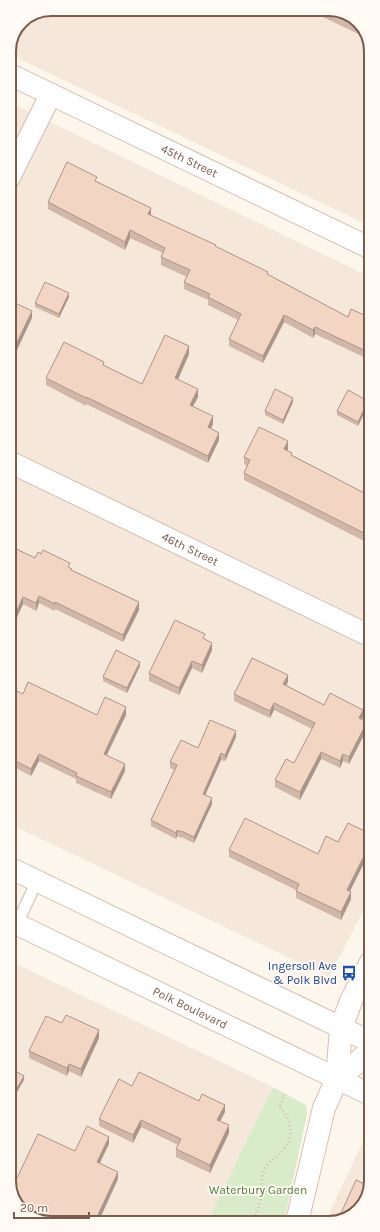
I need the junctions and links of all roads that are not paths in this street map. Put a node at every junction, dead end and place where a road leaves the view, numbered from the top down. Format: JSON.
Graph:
{"nodes":[{"id":1,"x":16,"y":77,"type":"edge"},
{"id":2,"x":51,"y":94,"type":"junction"},
{"id":3,"x":16,"y":164,"type":"edge"},
{"id":4,"x":364,"y":245,"type":"edge"},
{"id":5,"x":16,"y":465,"type":"edge"},
{"id":6,"x":364,"y":633,"type":"edge"},
{"id":7,"x":16,"y":871,"type":"edge"},
{"id":8,"x":37,"y":881,"type":"junction"},
{"id":9,"x":16,"y":919,"type":"edge"},
{"id":10,"x":16,"y":924,"type":"edge"},
{"id":11,"x":364,"y":976,"type":"edge"},
{"id":12,"x":341,"y":1028,"type":"junction"},
{"id":13,"x":364,"y":1039,"type":"edge"},
{"id":14,"x":364,"y":1056,"type":"edge"},
{"id":15,"x":336,"y":1078,"type":"junction"},
{"id":16,"x":364,"y":1092,"type":"edge"},
{"id":17,"x":298,"y":1216,"type":"edge"}],
"edges":[{"from":1,"to":2,"type":"street","name":"45th Street"},
{"from":2,"to":3,"type":"street"},
{"from":2,"to":4,"type":"street","name":"45th Street"},
{"from":5,"to":6,"type":"street","name":"46th Street"},
{"from":7,"to":8,"type":"street"},
{"from":8,"to":9,"type":"lane"},
{"from":8,"to":12,"type":"street"},
{"from":10,"to":15,"type":"street","name":"Polk Boulevard"},
{"from":11,"to":12,"type":"main road"},
{"from":12,"to":13,"type":"street"},
{"from":12,"to":15,"type":"main road"},
{"from":14,"to":15,"type":"main road"},
{"from":15,"to":16,"type":"street","name":"Polk Boulevard"},
{"from":15,"to":17,"type":"main road"}]}
